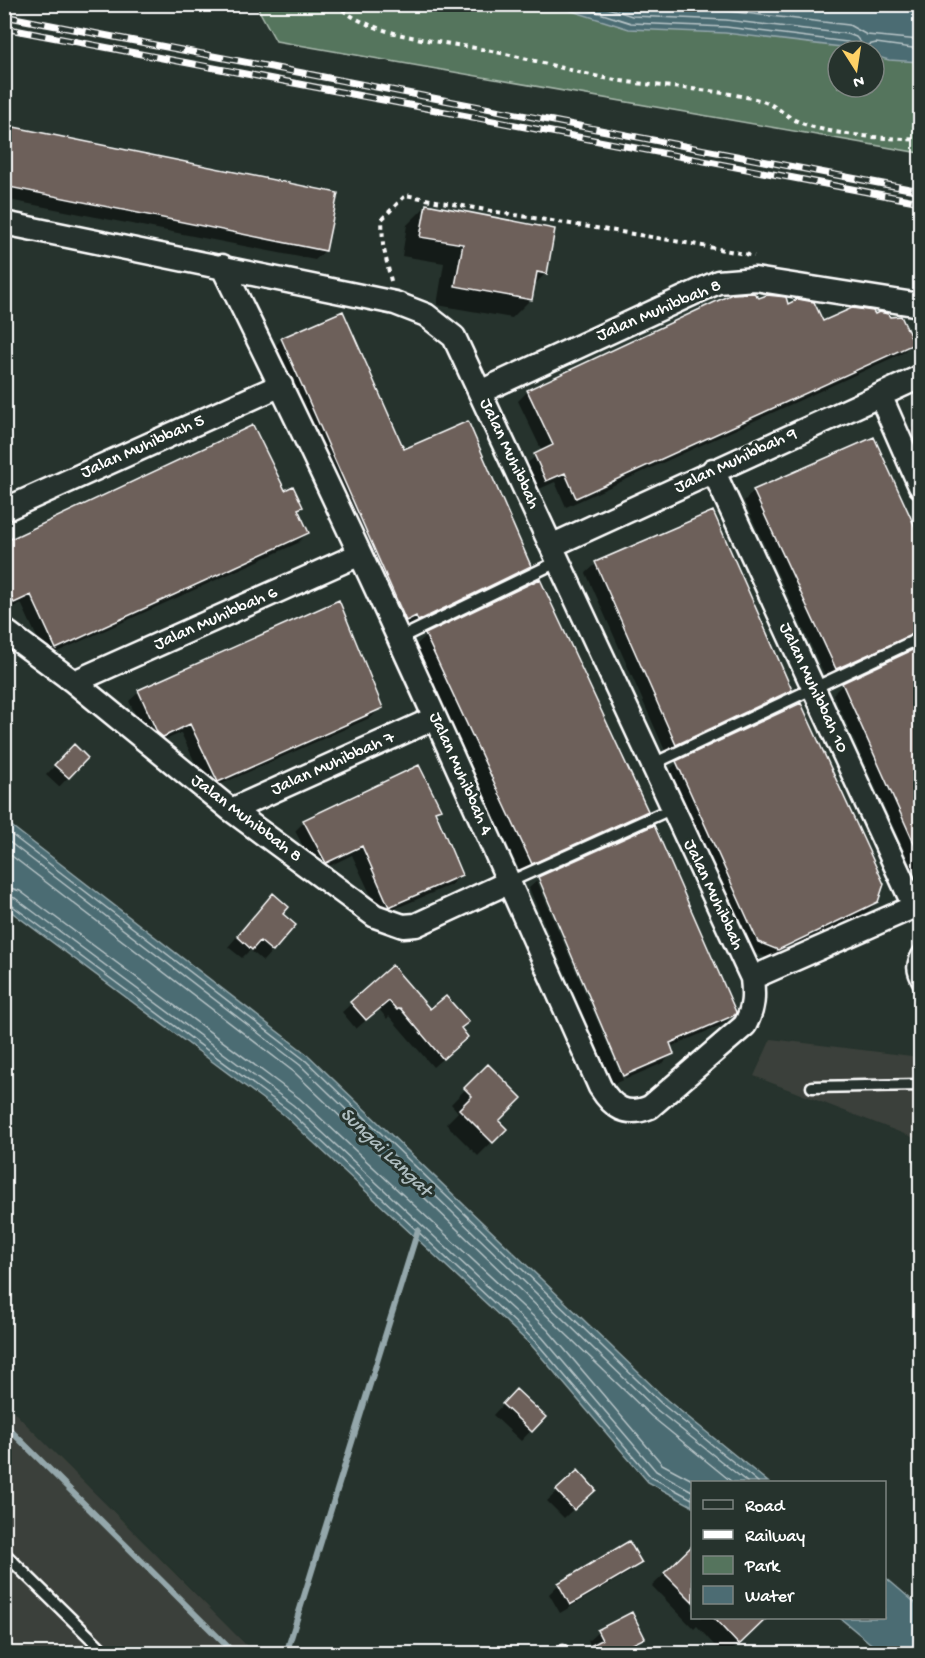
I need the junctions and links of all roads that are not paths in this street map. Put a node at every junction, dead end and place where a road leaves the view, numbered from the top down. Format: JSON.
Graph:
{"nodes":[{"id":1,"x":4,"y":223,"type":"edge"},
{"id":2,"x":222,"y":266,"type":"junction"},
{"id":3,"x":921,"y":305,"type":"edge"},
{"id":4,"x":921,"y":377,"type":"edge"},
{"id":5,"x":281,"y":385,"type":"junction"},
{"id":6,"x":480,"y":392,"type":"junction"},
{"id":7,"x":880,"y":395,"type":"junction"},
{"id":8,"x":713,"y":470,"type":"junction"},
{"id":9,"x":921,"y":486,"type":"edge"},
{"id":10,"x":4,"y":510,"type":"edge"},
{"id":11,"x":555,"y":554,"type":"junction"},
{"id":12,"x":358,"y":555,"type":"junction"},
{"id":13,"x":4,"y":630,"type":"edge"},
{"id":14,"x":921,"y":638,"type":"edge"},
{"id":15,"x":398,"y":639,"type":"junction"},
{"id":16,"x":74,"y":682,"type":"junction"},
{"id":17,"x":813,"y":688,"type":"junction"},
{"id":18,"x":435,"y":718,"type":"junction"},
{"id":19,"x":653,"y":764,"type":"junction"},
{"id":20,"x":673,"y":808,"type":"junction"},
{"id":21,"x":231,"y":810,"type":"junction"},
{"id":22,"x":509,"y":882,"type":"junction"},
{"id":23,"x":917,"y":905,"type":"edge"},
{"id":24,"x":921,"y":950,"type":"edge"},
{"id":25,"x":921,"y":986,"type":"edge"},
{"id":26,"x":753,"y":987,"type":"junction"},
{"id":27,"x":921,"y":1085,"type":"edge"},
{"id":28,"x":812,"y":1086,"type":"dead end"},
{"id":29,"x":4,"y":1553,"type":"edge"},
{"id":30,"x":107,"y":1653,"type":"edge"}],
"edges":[{"from":1,"to":2,"type":"street","name":"Jalan Muhibbah"},
{"from":2,"to":5,"type":"street","name":"Jalan Muhibbah 4"},
{"from":2,"to":6,"type":"street","name":"Jalan Muhibbah"},
{"from":3,"to":6,"type":"street","name":"Jalan Muhibbah 8"},
{"from":4,"to":7,"type":"street","name":"Jalan Muhibbah 9"},
{"from":5,"to":10,"type":"street","name":"Jalan Muhibbah 5"},
{"from":5,"to":12,"type":"street","name":"Jalan Muhibbah 4"},
{"from":6,"to":11,"type":"street","name":"Jalan Muhibbah"},
{"from":7,"to":8,"type":"street","name":"Jalan Muhibbah 9"},
{"from":7,"to":9,"type":"street"},
{"from":8,"to":11,"type":"street","name":"Jalan Muhibbah 9"},
{"from":8,"to":17,"type":"street","name":"Jalan Muhibbah 10"},
{"from":11,"to":15,"type":"lane"},
{"from":11,"to":19,"type":"street","name":"Jalan Muhibbah"},
{"from":12,"to":15,"type":"street","name":"Jalan Muhibbah 4"},
{"from":12,"to":16,"type":"street","name":"Jalan Muhibbah 6"},
{"from":13,"to":16,"type":"street","name":"Jalan Muhibbah 8"},
{"from":14,"to":17,"type":"lane"},
{"from":15,"to":18,"type":"street","name":"Jalan Muhibbah 4"},
{"from":16,"to":21,"type":"street","name":"Jalan Muhibbah 8"},
{"from":17,"to":19,"type":"lane"},
{"from":17,"to":23,"type":"street","name":"Jalan Muhibbah 10"},
{"from":18,"to":21,"type":"street","name":"Jalan Muhibbah 7"},
{"from":18,"to":22,"type":"street","name":"Jalan Muhibbah 4"},
{"from":19,"to":20,"type":"street","name":"Jalan Muhibbah"},
{"from":20,"to":22,"type":"lane"},
{"from":20,"to":26,"type":"street","name":"Jalan Muhibbah"},
{"from":21,"to":22,"type":"street","name":"Jalan Muhibbah 8"},
{"from":22,"to":26,"type":"street","name":"Jalan Muhibbah 4"},
{"from":23,"to":26,"type":"street"},
{"from":24,"to":25,"type":"lane"},
{"from":27,"to":28,"type":"lane"},
{"from":29,"to":30,"type":"lane"}]}
